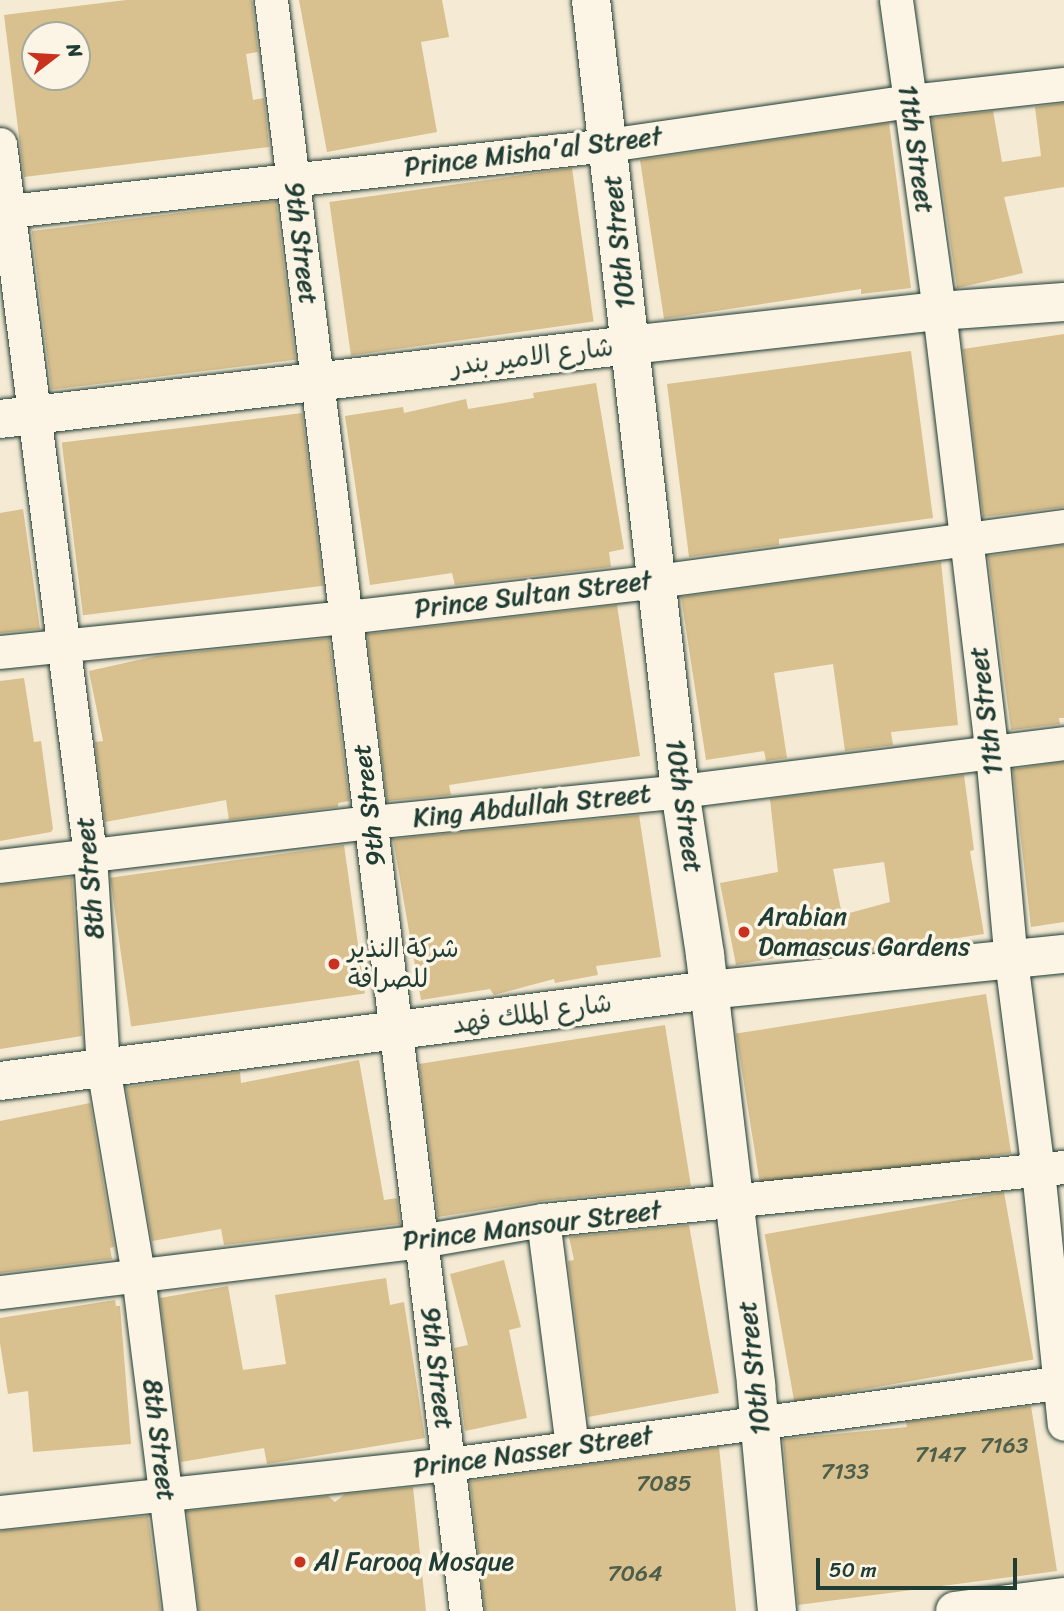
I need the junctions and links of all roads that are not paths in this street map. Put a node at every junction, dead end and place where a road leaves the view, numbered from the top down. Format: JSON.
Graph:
{"nodes":[{"id":1,"x":271,"y":0,"type":"edge"},
{"id":2,"x":591,"y":0,"type":"edge"},
{"id":3,"x":896,"y":0,"type":"edge"},
{"id":4,"x":1064,"y":84,"type":"edge"},
{"id":5,"x":909,"y":101,"type":"junction"},
{"id":6,"x":0,"y":144,"type":"edge"},
{"id":7,"x":608,"y":145,"type":"junction"},
{"id":8,"x":293,"y":180,"type":"junction"},
{"id":9,"x":4,"y":212,"type":"edge"},
{"id":10,"x":1064,"y":302,"type":"edge"},
{"id":11,"x":939,"y":311,"type":"junction"},
{"id":12,"x":630,"y":345,"type":"junction"},
{"id":13,"x":319,"y":382,"type":"junction"},
{"id":14,"x":17,"y":418,"type":"edge"},
{"id":15,"x":1064,"y":526,"type":"edge"},
{"id":16,"x":966,"y":538,"type":"junction"},
{"id":17,"x":657,"y":581,"type":"junction"},
{"id":18,"x":347,"y":618,"type":"junction"},
{"id":19,"x":62,"y":643,"type":"junction"},
{"id":20,"x":0,"y":652,"type":"edge"},
{"id":21,"x":1064,"y":743,"type":"edge"},
{"id":22,"x":992,"y":753,"type":"junction"},
{"id":23,"x":680,"y":791,"type":"junction"},
{"id":24,"x":371,"y":822,"type":"junction"},
{"id":25,"x":90,"y":855,"type":"junction"},
{"id":26,"x":0,"y":866,"type":"edge"},
{"id":27,"x":1064,"y":954,"type":"edge"},
{"id":28,"x":1012,"y":960,"type":"junction"},
{"id":29,"x":709,"y":990,"type":"junction"},
{"id":30,"x":395,"y":1033,"type":"junction"},
{"id":31,"x":103,"y":1067,"type":"junction"},
{"id":32,"x":0,"y":1081,"type":"edge"},
{"id":33,"x":1051,"y":1168,"type":"edge"},
{"id":34,"x":734,"y":1202,"type":"junction"},
{"id":35,"x":542,"y":1220,"type":"junction"},
{"id":36,"x":421,"y":1241,"type":"junction"},
{"id":37,"x":138,"y":1275,"type":"junction"},
{"id":38,"x":0,"y":1292,"type":"edge"},
{"id":39,"x":1062,"y":1382,"type":"edge"},
{"id":40,"x":761,"y":1422,"type":"junction"},
{"id":41,"x":1064,"y":1424,"type":"edge"},
{"id":42,"x":572,"y":1446,"type":"junction"},
{"id":43,"x":449,"y":1464,"type":"junction"},
{"id":44,"x":166,"y":1494,"type":"junction"},
{"id":45,"x":0,"y":1512,"type":"edge"},
{"id":46,"x":1064,"y":1597,"type":"edge"},
{"id":47,"x":180,"y":1611,"type":"edge"},
{"id":48,"x":466,"y":1611,"type":"edge"},
{"id":49,"x":778,"y":1611,"type":"edge"},
{"id":50,"x":955,"y":1611,"type":"edge"}],
"edges":[{"from":1,"to":8,"type":"street","name":"9th Street"},
{"from":2,"to":7,"type":"street","name":"10th Street"},
{"from":3,"to":5,"type":"street","name":"11th Street"},
{"from":4,"to":5,"type":"street","name":"Prince Misha'al Street"},
{"from":5,"to":7,"type":"street","name":"Prince Misha'al Street"},
{"from":5,"to":11,"type":"street","name":"11th Street"},
{"from":6,"to":9,"type":"street","name":"8th Street"},
{"from":7,"to":8,"type":"street","name":"Prince Misha'al Street"},
{"from":7,"to":12,"type":"street","name":"10th Street"},
{"from":8,"to":9,"type":"street","name":"Prince Misha'al Street"},
{"from":8,"to":13,"type":"street","name":"9th Street"},
{"from":9,"to":14,"type":"street","name":"8th Street"},
{"from":10,"to":11,"type":"street","name":"شارع الامير بندر"},
{"from":11,"to":12,"type":"street","name":"شارع الامير بندر"},
{"from":11,"to":16,"type":"street","name":"11th Street"},
{"from":12,"to":13,"type":"street","name":"شارع الامير بندر"},
{"from":12,"to":17,"type":"street","name":"10th Street"},
{"from":13,"to":14,"type":"street","name":"شارع الامير بندر"},
{"from":13,"to":18,"type":"street","name":"9th Street"},
{"from":14,"to":19,"type":"street","name":"8th Street"},
{"from":15,"to":16,"type":"street","name":"Prince Sultan Street"},
{"from":16,"to":17,"type":"street","name":"Prince Sultan Street"},
{"from":16,"to":22,"type":"street","name":"11th Street"},
{"from":17,"to":18,"type":"street","name":"Prince Sultan Street"},
{"from":17,"to":23,"type":"street","name":"10th Street"},
{"from":18,"to":19,"type":"street","name":"Prince Sultan Street"},
{"from":18,"to":24,"type":"street","name":"9th Street"},
{"from":19,"to":20,"type":"street","name":"Prince Sultan Street"},
{"from":19,"to":25,"type":"street","name":"8th Street"},
{"from":21,"to":22,"type":"street","name":"King Abdullah Street"},
{"from":22,"to":23,"type":"street","name":"King Abdullah Street"},
{"from":22,"to":28,"type":"street","name":"11th Street"},
{"from":23,"to":24,"type":"street","name":"King Abdullah Street"},
{"from":23,"to":29,"type":"street","name":"10th Street"},
{"from":24,"to":25,"type":"street","name":"King Abdullah Street"},
{"from":24,"to":30,"type":"street","name":"9th Street"},
{"from":25,"to":26,"type":"street","name":"King Abdullah Street"},
{"from":25,"to":31,"type":"street","name":"8th Street"},
{"from":27,"to":28,"type":"street","name":"شارع الملك فهد"},
{"from":28,"to":29,"type":"street","name":"شارع الملك فهد"},
{"from":28,"to":33,"type":"street","name":"11th Street"},
{"from":29,"to":30,"type":"street","name":"شارع الملك فهد"},
{"from":29,"to":34,"type":"street","name":"10th Street"},
{"from":30,"to":31,"type":"street","name":"شارع الملك فهد"},
{"from":30,"to":36,"type":"street","name":"9th Street"},
{"from":31,"to":32,"type":"street","name":"شارع الملك فهد"},
{"from":31,"to":37,"type":"street","name":"8th Street"},
{"from":33,"to":34,"type":"street","name":"Prince Mansour Street"},
{"from":33,"to":39,"type":"street","name":"11th Street"},
{"from":34,"to":35,"type":"street","name":"Prince Mansour Street"},
{"from":34,"to":40,"type":"street","name":"10th Street"},
{"from":35,"to":36,"type":"street","name":"Prince Mansour Street"},
{"from":35,"to":42,"type":"street"},
{"from":36,"to":37,"type":"street","name":"Prince Mansour Street"},
{"from":36,"to":43,"type":"street","name":"9th Street"},
{"from":37,"to":38,"type":"street","name":"Prince Mansour Street"},
{"from":37,"to":44,"type":"street","name":"8th Street"},
{"from":39,"to":40,"type":"street","name":"Prince Nasser Street"},
{"from":39,"to":41,"type":"street","name":"11th Street"},
{"from":40,"to":42,"type":"street","name":"Prince Nasser Street"},
{"from":40,"to":49,"type":"street","name":"10th Street"},
{"from":42,"to":43,"type":"street","name":"Prince Nasser Street"},
{"from":43,"to":44,"type":"street","name":"Prince Nasser Street"},
{"from":43,"to":48,"type":"street","name":"9th Street"},
{"from":44,"to":45,"type":"street","name":"Prince Nasser Street"},
{"from":44,"to":47,"type":"street","name":"8th Street"},
{"from":46,"to":50,"type":"street"}]}
